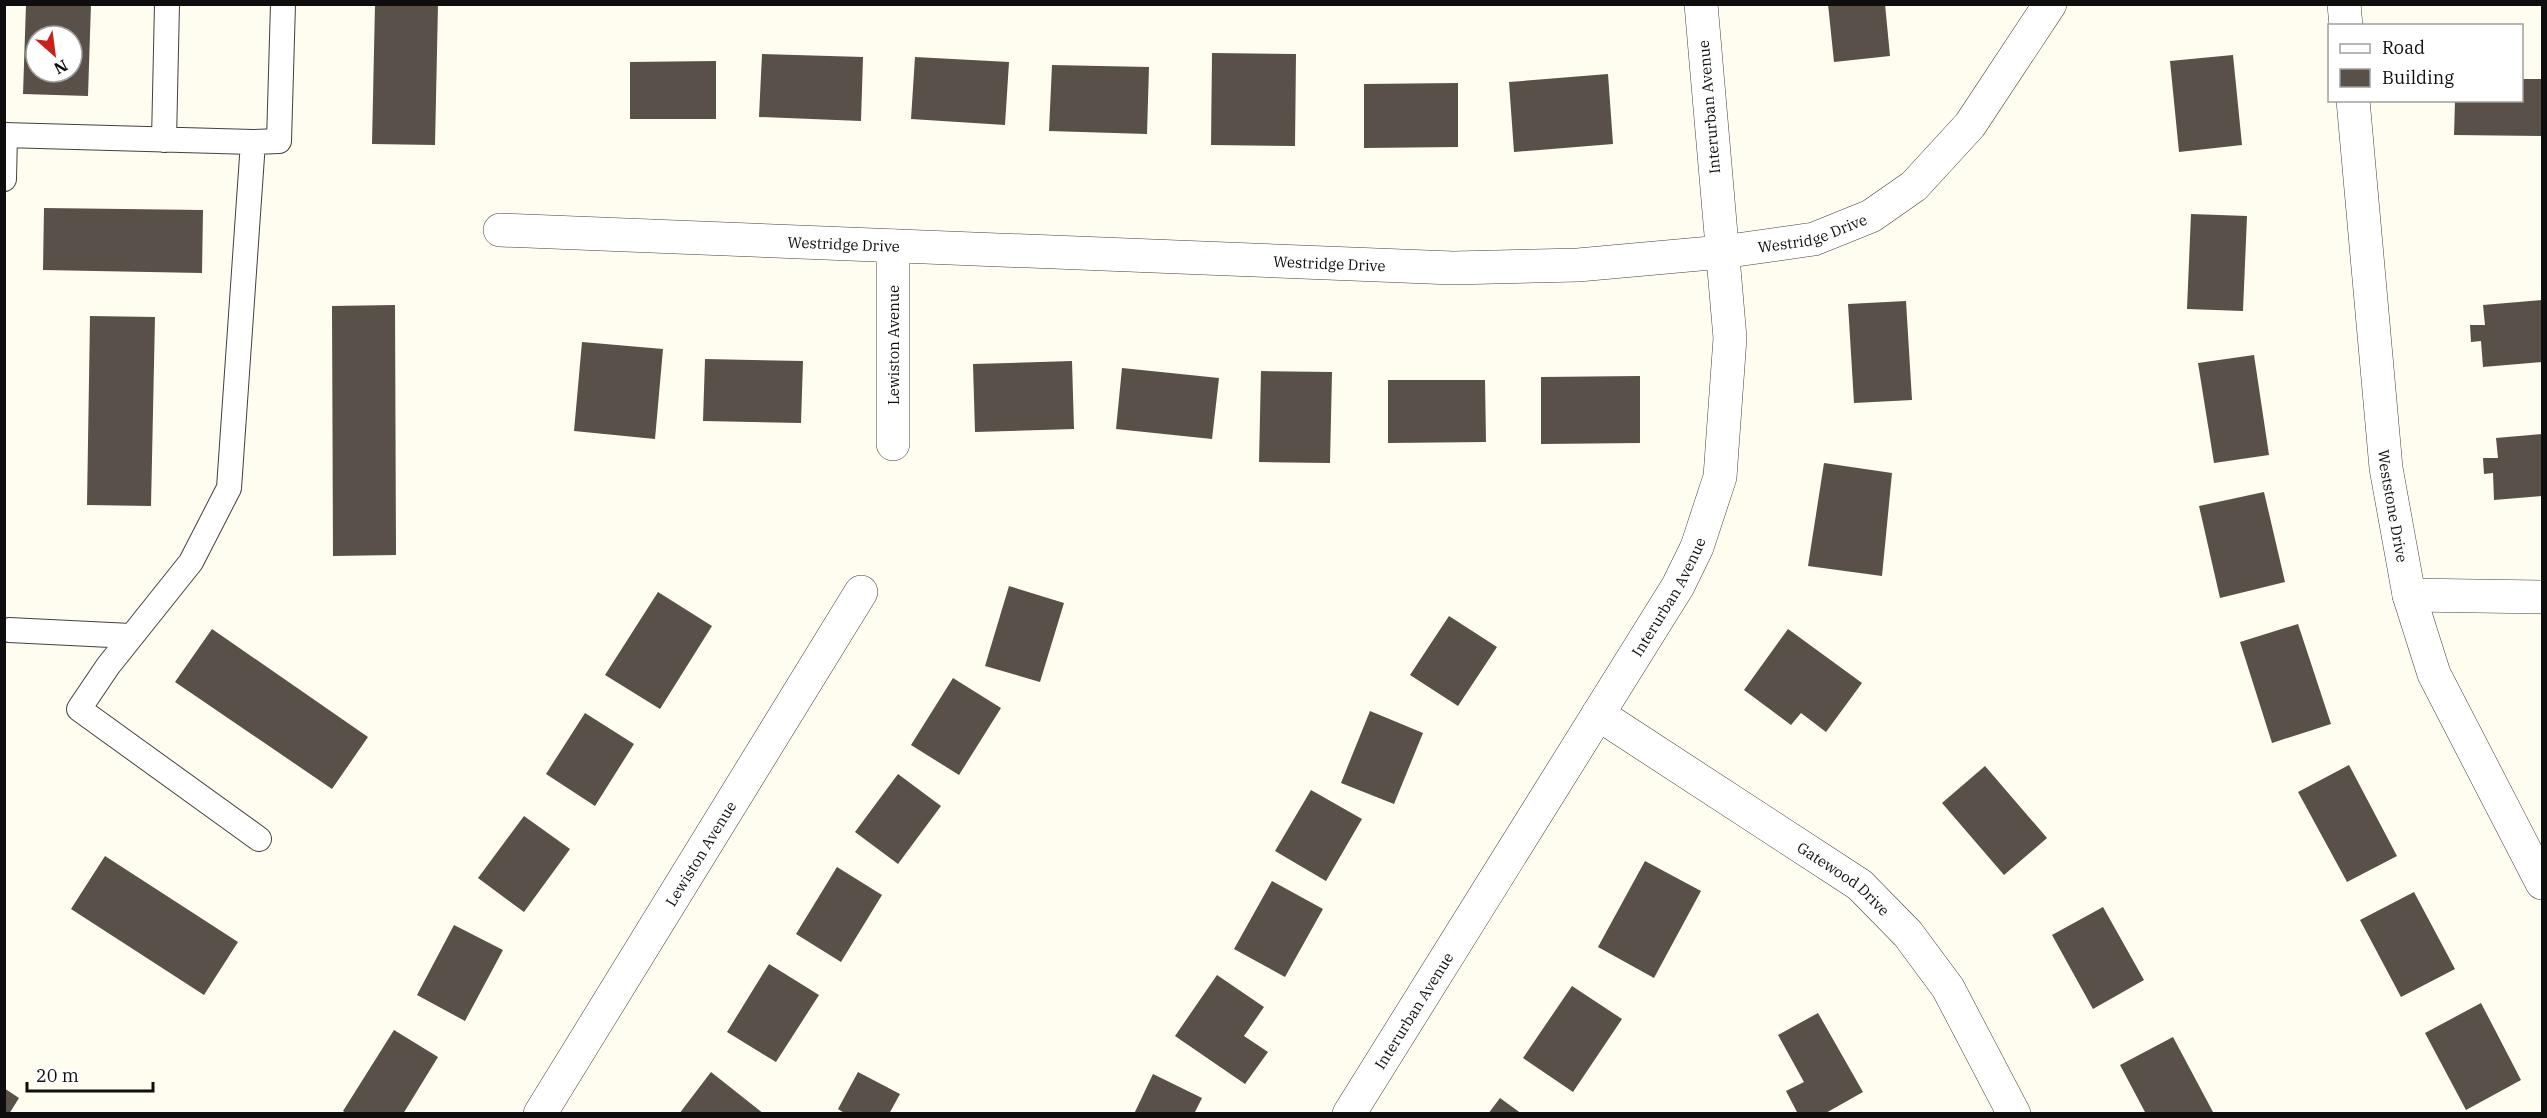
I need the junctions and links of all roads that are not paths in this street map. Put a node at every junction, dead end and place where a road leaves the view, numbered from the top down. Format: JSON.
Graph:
{"nodes":[{"id":1,"x":167,"y":4,"type":"edge"},
{"id":2,"x":283,"y":4,"type":"edge"},
{"id":3,"x":1701,"y":4,"type":"edge"},
{"id":4,"x":2050,"y":4,"type":"edge"},
{"id":5,"x":2344,"y":4,"type":"edge"},
{"id":6,"x":2346,"y":24,"type":"edge"},
{"id":7,"x":2353,"y":102,"type":"edge"},
{"id":8,"x":5,"y":135,"type":"edge"},
{"id":9,"x":164,"y":140,"type":"junction"},
{"id":10,"x":253,"y":142,"type":"junction"},
{"id":11,"x":4,"y":179,"type":"edge"},
{"id":12,"x":500,"y":230,"type":"dead end"},
{"id":13,"x":893,"y":246,"type":"junction"},
{"id":14,"x":1722,"y":252,"type":"junction"},
{"id":15,"x":893,"y":444,"type":"dead end"},
{"id":16,"x":861,"y":592,"type":"dead end"},
{"id":17,"x":2409,"y":595,"type":"junction"},
{"id":18,"x":2542,"y":597,"type":"edge"},
{"id":19,"x":9,"y":630,"type":"dead end"},
{"id":20,"x":131,"y":636,"type":"junction"},
{"id":21,"x":1598,"y":714,"type":"junction"},
{"id":22,"x":259,"y":839,"type":"dead end"},
{"id":23,"x":2542,"y":883,"type":"edge"},
{"id":24,"x":540,"y":1113,"type":"edge"},
{"id":25,"x":1349,"y":1113,"type":"edge"},
{"id":26,"x":2014,"y":1113,"type":"edge"}],
"edges":[{"from":1,"to":9,"type":"lane"},
{"from":2,"to":10,"type":"lane"},
{"from":3,"to":14,"type":"street","name":"Interurban Avenue"},
{"from":4,"to":14,"type":"street","name":"Westridge Drive"},
{"from":5,"to":6,"type":"street"},
{"from":7,"to":17,"type":"street","name":"Weststone Drive"},
{"from":8,"to":9,"type":"lane"},
{"from":8,"to":11,"type":"lane"},
{"from":9,"to":10,"type":"lane"},
{"from":10,"to":20,"type":"lane"},
{"from":12,"to":13,"type":"street","name":"Westridge Drive"},
{"from":13,"to":14,"type":"street","name":"Westridge Drive"},
{"from":13,"to":15,"type":"street","name":"Lewiston Avenue"},
{"from":14,"to":21,"type":"street","name":"Interurban Avenue"},
{"from":16,"to":24,"type":"street","name":"Lewiston Avenue"},
{"from":17,"to":18,"type":"street"},
{"from":17,"to":23,"type":"street","name":"Weststone Drive"},
{"from":19,"to":20,"type":"lane"},
{"from":20,"to":22,"type":"lane"},
{"from":21,"to":25,"type":"street","name":"Interurban Avenue"},
{"from":21,"to":26,"type":"street","name":"Gatewood Drive"}]}
